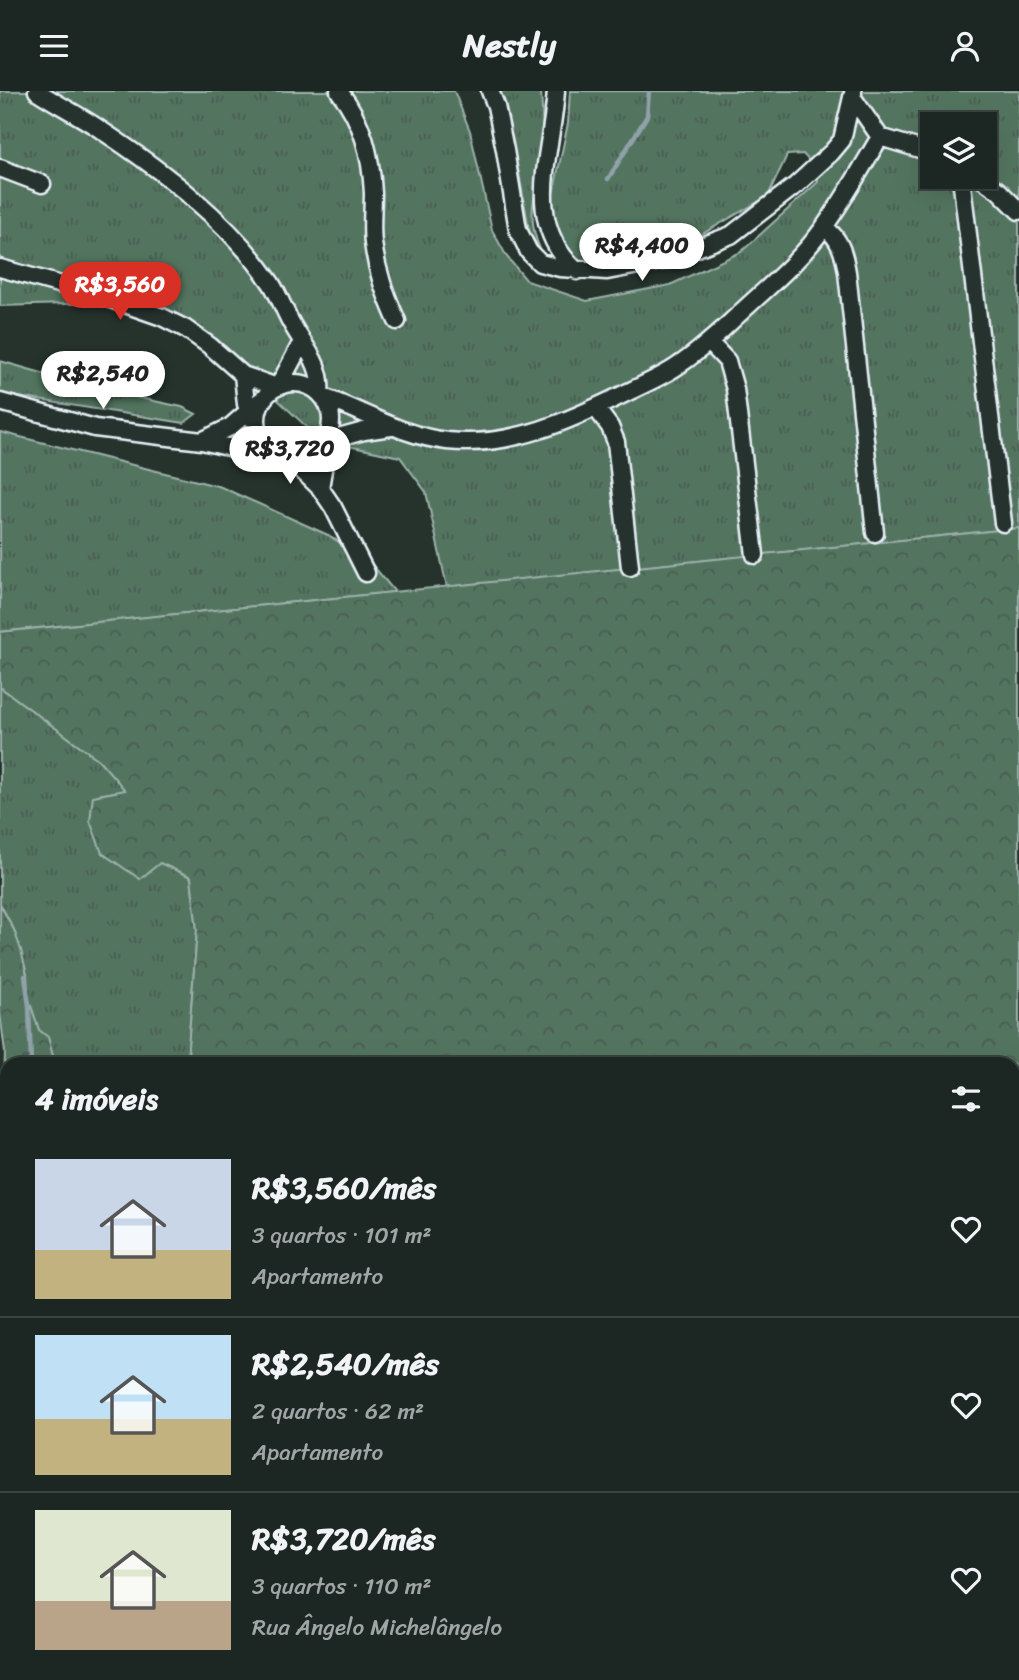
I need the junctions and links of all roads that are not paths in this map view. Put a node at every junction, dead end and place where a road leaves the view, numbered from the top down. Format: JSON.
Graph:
{"nodes":[{"id":1,"x":37,"y":91,"type":"edge"},
{"id":2,"x":339,"y":91,"type":"edge"},
{"id":3,"x":490,"y":91,"type":"edge"},
{"id":4,"x":556,"y":91,"type":"edge"},
{"id":5,"x":853,"y":95,"type":"edge"},
{"id":6,"x":880,"y":137,"type":"junction"},
{"id":7,"x":920,"y":149,"type":"edge"},
{"id":8,"x":0,"y":167,"type":"edge"},
{"id":9,"x":43,"y":184,"type":"dead end"},
{"id":10,"x":962,"y":189,"type":"edge"},
{"id":11,"x":996,"y":189,"type":"edge"},
{"id":12,"x":1019,"y":211,"type":"edge"},
{"id":13,"x":824,"y":227,"type":"junction"},
{"id":14,"x":0,"y":268,"type":"edge"},
{"id":15,"x":577,"y":271,"type":"junction"},
{"id":16,"x":397,"y":321,"type":"dead end"},
{"id":17,"x":302,"y":342,"type":"junction"},
{"id":18,"x":709,"y":342,"type":"junction"},
{"id":19,"x":243,"y":375,"type":"junction"},
{"id":20,"x":274,"y":390,"type":"junction"},
{"id":21,"x":321,"y":395,"type":"junction"},
{"id":22,"x":0,"y":402,"type":"edge"},
{"id":23,"x":596,"y":408,"type":"junction"},
{"id":24,"x":249,"y":412,"type":"junction"},
{"id":25,"x":391,"y":427,"type":"junction"},
{"id":26,"x":261,"y":436,"type":"junction"},
{"id":27,"x":202,"y":440,"type":"junction"},
{"id":28,"x":321,"y":445,"type":"junction"},
{"id":29,"x":271,"y":449,"type":"junction"},
{"id":30,"x":287,"y":456,"type":"junction"},
{"id":31,"x":320,"y":488,"type":"junction"},
{"id":32,"x":1003,"y":523,"type":"dead end"},
{"id":33,"x":875,"y":533,"type":"dead end"},
{"id":34,"x":755,"y":555,"type":"dead end"},
{"id":35,"x":630,"y":567,"type":"dead end"},
{"id":36,"x":366,"y":573,"type":"dead end"}],
"edges":[{"from":1,"to":17,"type":"street"},
{"from":2,"to":16,"type":"street"},
{"from":3,"to":15,"type":"street"},
{"from":4,"to":15,"type":"street"},
{"from":5,"to":6,"type":"street"},
{"from":5,"to":15,"type":"street"},
{"from":6,"to":7,"type":"street"},
{"from":6,"to":13,"type":"street"},
{"from":8,"to":9,"type":"street"},
{"from":10,"to":32,"type":"street"},
{"from":11,"to":12,"type":"street"},
{"from":13,"to":18,"type":"street"},
{"from":13,"to":33,"type":"street"},
{"from":14,"to":19,"type":"street"},
{"from":17,"to":20,"type":"street"},
{"from":17,"to":21,"type":"street"},
{"from":18,"to":23,"type":"street"},
{"from":18,"to":34,"type":"street"},
{"from":19,"to":20,"type":"street"},
{"from":19,"to":24,"type":"street"},
{"from":20,"to":21,"type":"street"},
{"from":20,"to":24,"type":"street"},
{"from":20,"to":26,"type":"street"},
{"from":21,"to":25,"type":"street"},
{"from":21,"to":28,"type":"street"},
{"from":22,"to":27,"type":"street"},
{"from":23,"to":25,"type":"street"},
{"from":23,"to":35,"type":"street"},
{"from":24,"to":26,"type":"street"},
{"from":24,"to":27,"type":"street"},
{"from":25,"to":28,"type":"street"},
{"from":26,"to":29,"type":"street"},
{"from":27,"to":29,"type":"street"},
{"from":28,"to":30,"type":"street"},
{"from":28,"to":31,"type":"street"},
{"from":29,"to":30,"type":"street"},
{"from":30,"to":31,"type":"street"},
{"from":31,"to":36,"type":"street"}]}
